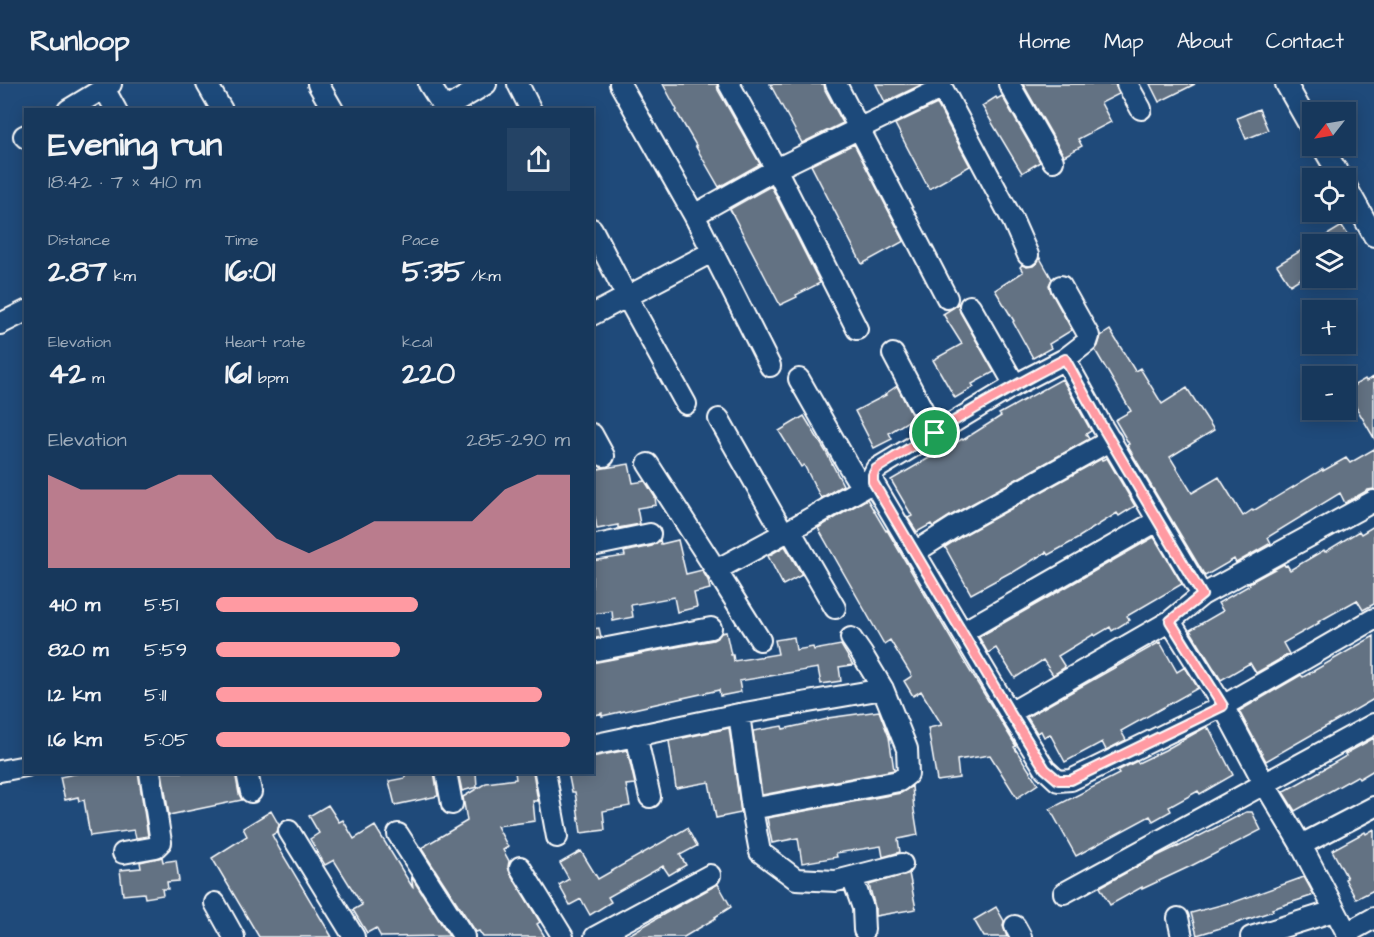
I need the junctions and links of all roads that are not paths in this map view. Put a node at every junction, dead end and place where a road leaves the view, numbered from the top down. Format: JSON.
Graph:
{"nodes":[{"id":1,"x":207,"y":84,"type":"edge"},
{"id":2,"x":318,"y":84,"type":"edge"},
{"id":3,"x":429,"y":84,"type":"edge"},
{"id":4,"x":486,"y":84,"type":"edge"},
{"id":5,"x":518,"y":84,"type":"edge"},
{"id":6,"x":620,"y":84,"type":"edge"},
{"id":7,"x":729,"y":84,"type":"edge"},
{"id":8,"x":836,"y":84,"type":"edge"},
{"id":9,"x":1009,"y":84,"type":"edge"},
{"id":10,"x":1127,"y":84,"type":"edge"},
{"id":11,"x":1286,"y":84,"type":"edge"},
{"id":12,"x":108,"y":86,"type":"edge"},
{"id":13,"x":941,"y":86,"type":"edge"},
{"id":14,"x":71,"y":108,"type":"edge"},
{"id":15,"x":115,"y":108,"type":"edge"},
{"id":16,"x":221,"y":108,"type":"edge"},
{"id":17,"x":332,"y":108,"type":"edge"},
{"id":18,"x":443,"y":108,"type":"edge"},
{"id":19,"x":446,"y":108,"type":"edge"},
{"id":20,"x":530,"y":108,"type":"edge"},
{"id":21,"x":1141,"y":109,"type":"dead end"},
{"id":22,"x":1302,"y":112,"type":"edge"},
{"id":23,"x":860,"y":127,"type":"junction"},
{"id":24,"x":1053,"y":161,"type":"dead end"},
{"id":25,"x":776,"y":169,"type":"junction"},
{"id":26,"x":1356,"y":204,"type":"edge"},
{"id":27,"x":694,"y":216,"type":"junction"},
{"id":28,"x":594,"y":233,"type":"edge"},
{"id":29,"x":1374,"y":236,"type":"edge"},
{"id":30,"x":712,"y":252,"type":"junction"},
{"id":31,"x":1028,"y":255,"type":"dead end"},
{"id":32,"x":1061,"y":286,"type":"dead end"},
{"id":33,"x":627,"y":297,"type":"junction"},
{"id":34,"x":947,"y":298,"type":"dead end"},
{"id":35,"x":970,"y":306,"type":"dead end"},
{"id":36,"x":24,"y":312,"type":"edge"},
{"id":37,"x":594,"y":314,"type":"edge"},
{"id":38,"x":0,"y":324,"type":"edge"},
{"id":39,"x":857,"y":329,"type":"dead end"},
{"id":40,"x":893,"y":354,"type":"dead end"},
{"id":41,"x":1065,"y":359,"type":"junction"},
{"id":42,"x":770,"y":366,"type":"dead end"},
{"id":43,"x":799,"y":379,"type":"dead end"},
{"id":44,"x":1016,"y":385,"type":"junction"},
{"id":45,"x":686,"y":404,"type":"dead end"},
{"id":46,"x":719,"y":419,"type":"dead end"},
{"id":47,"x":935,"y":433,"type":"junction"},
{"id":48,"x":594,"y":438,"type":"edge"},
{"id":49,"x":1111,"y":440,"type":"junction"},
{"id":50,"x":604,"y":456,"type":"dead end"},
{"id":51,"x":648,"y":464,"type":"dead end"},
{"id":52,"x":868,"y":485,"type":"junction"},
{"id":53,"x":1374,"y":501,"type":"edge"},
{"id":54,"x":1157,"y":521,"type":"junction"},
{"id":55,"x":787,"y":532,"type":"junction"},
{"id":56,"x":650,"y":534,"type":"dead end"},
{"id":57,"x":594,"y":546,"type":"edge"},
{"id":58,"x":915,"y":552,"type":"junction"},
{"id":59,"x":716,"y":570,"type":"junction"},
{"id":60,"x":1202,"y":595,"type":"junction"},
{"id":61,"x":835,"y":608,"type":"dead end"},
{"id":62,"x":1374,"y":620,"type":"edge"},
{"id":63,"x":1170,"y":621,"type":"junction"},
{"id":64,"x":711,"y":628,"type":"dead end"},
{"id":65,"x":963,"y":632,"type":"junction"},
{"id":66,"x":851,"y":638,"type":"dead end"},
{"id":67,"x":760,"y":640,"type":"dead end"},
{"id":68,"x":594,"y":651,"type":"edge"},
{"id":69,"x":883,"y":689,"type":"junction"},
{"id":70,"x":1223,"y":706,"type":"junction"},
{"id":71,"x":1010,"y":713,"type":"junction"},
{"id":72,"x":739,"y":714,"type":"junction"},
{"id":73,"x":1374,"y":724,"type":"edge"},
{"id":74,"x":636,"y":735,"type":"junction"},
{"id":75,"x":594,"y":745,"type":"edge"},
{"id":76,"x":24,"y":766,"type":"edge"},
{"id":77,"x":0,"y":771,"type":"edge"},
{"id":78,"x":150,"y":774,"type":"edge"},
{"id":79,"x":247,"y":774,"type":"edge"},
{"id":80,"x":452,"y":774,"type":"edge"},
{"id":81,"x":545,"y":774,"type":"edge"},
{"id":82,"x":1264,"y":783,"type":"junction"},
{"id":83,"x":251,"y":792,"type":"dead end"},
{"id":84,"x":650,"y":797,"type":"dead end"},
{"id":85,"x":452,"y":804,"type":"dead end"},
{"id":86,"x":1374,"y":807,"type":"edge"},
{"id":87,"x":752,"y":809,"type":"junction"},
{"id":88,"x":289,"y":831,"type":"dead end"},
{"id":89,"x":398,"y":834,"type":"dead end"},
{"id":90,"x":557,"y":837,"type":"dead end"},
{"id":91,"x":1301,"y":845,"type":"junction"},
{"id":92,"x":123,"y":853,"type":"dead end"},
{"id":93,"x":902,"y":864,"type":"dead end"},
{"id":94,"x":520,"y":867,"type":"dead end"},
{"id":95,"x":710,"y":875,"type":"dead end"},
{"id":96,"x":852,"y":877,"type":"junction"},
{"id":97,"x":1064,"y":893,"type":"dead end"},
{"id":98,"x":215,"y":903,"type":"dead end"},
{"id":99,"x":1334,"y":911,"type":"junction"},
{"id":100,"x":1374,"y":918,"type":"edge"},
{"id":101,"x":864,"y":930,"type":"dead end"},
{"id":102,"x":605,"y":934,"type":"edge"},
{"id":103,"x":1348,"y":935,"type":"edge"},
{"id":104,"x":234,"y":937,"type":"edge"},
{"id":105,"x":354,"y":937,"type":"edge"},
{"id":106,"x":464,"y":937,"type":"edge"},
{"id":107,"x":563,"y":937,"type":"edge"},
{"id":108,"x":1251,"y":937,"type":"edge"}],
"edges":[{"from":1,"to":16,"type":"street"},
{"from":2,"to":17,"type":"street"},
{"from":3,"to":18,"type":"street"},
{"from":4,"to":19,"type":"street"},
{"from":5,"to":20,"type":"street"},
{"from":6,"to":27,"type":"street"},
{"from":7,"to":25,"type":"street"},
{"from":8,"to":23,"type":"street"},
{"from":9,"to":24,"type":"street"},
{"from":10,"to":21,"type":"street"},
{"from":11,"to":22,"type":"street"},
{"from":12,"to":14,"type":"street"},
{"from":12,"to":15,"type":"street"},
{"from":13,"to":23,"type":"street"},
{"from":13,"to":31,"type":"street"},
{"from":23,"to":25,"type":"street"},
{"from":23,"to":34,"type":"street"},
{"from":25,"to":27,"type":"street"},
{"from":25,"to":39,"type":"street"},
{"from":26,"to":29,"type":"street"},
{"from":27,"to":30,"type":"street"},
{"from":28,"to":33,"type":"street"},
{"from":30,"to":33,"type":"street"},
{"from":30,"to":42,"type":"street"},
{"from":32,"to":41,"type":"street"},
{"from":33,"to":37,"type":"street"},
{"from":33,"to":45,"type":"street"},
{"from":35,"to":44,"type":"street"},
{"from":36,"to":38,"type":"street"},
{"from":40,"to":47,"type":"street"},
{"from":41,"to":44,"type":"street"},
{"from":41,"to":49,"type":"street"},
{"from":43,"to":52,"type":"street"},
{"from":44,"to":47,"type":"street"},
{"from":46,"to":55,"type":"street"},
{"from":47,"to":52,"type":"street"},
{"from":48,"to":50,"type":"street"},
{"from":49,"to":54,"type":"street"},
{"from":49,"to":58,"type":"street"},
{"from":51,"to":59,"type":"street"},
{"from":52,"to":55,"type":"street"},
{"from":52,"to":58,"type":"street"},
{"from":53,"to":60,"type":"street"},
{"from":54,"to":60,"type":"street"},
{"from":54,"to":65,"type":"street"},
{"from":55,"to":59,"type":"street"},
{"from":55,"to":61,"type":"street"},
{"from":56,"to":57,"type":"street"},
{"from":58,"to":65,"type":"street"},
{"from":59,"to":67,"type":"street"},
{"from":60,"to":63,"type":"street"},
{"from":62,"to":70,"type":"street"},
{"from":63,"to":70,"type":"street"},
{"from":63,"to":71,"type":"street"},
{"from":64,"to":68,"type":"street"},
{"from":65,"to":71,"type":"street"},
{"from":66,"to":69,"type":"street"},
{"from":69,"to":72,"type":"street"},
{"from":69,"to":87,"type":"street"},
{"from":70,"to":71,"type":"street"},
{"from":70,"to":82,"type":"street"},
{"from":72,"to":74,"type":"street"},
{"from":72,"to":87,"type":"street"},
{"from":73,"to":82,"type":"street"},
{"from":74,"to":75,"type":"street"},
{"from":74,"to":84,"type":"street"},
{"from":76,"to":77,"type":"street"},
{"from":78,"to":92,"type":"street"},
{"from":79,"to":83,"type":"street"},
{"from":80,"to":85,"type":"street"},
{"from":81,"to":90,"type":"street"},
{"from":82,"to":91,"type":"street"},
{"from":82,"to":97,"type":"street"},
{"from":86,"to":91,"type":"street"},
{"from":87,"to":96,"type":"street"},
{"from":88,"to":105,"type":"street"},
{"from":89,"to":106,"type":"street"},
{"from":91,"to":99,"type":"street"},
{"from":93,"to":96,"type":"street"},
{"from":94,"to":107,"type":"street"},
{"from":95,"to":102,"type":"street"},
{"from":96,"to":101,"type":"street"},
{"from":98,"to":104,"type":"street"},
{"from":99,"to":103,"type":"street"},
{"from":99,"to":108,"type":"street"},
{"from":100,"to":103,"type":"street"}]}
